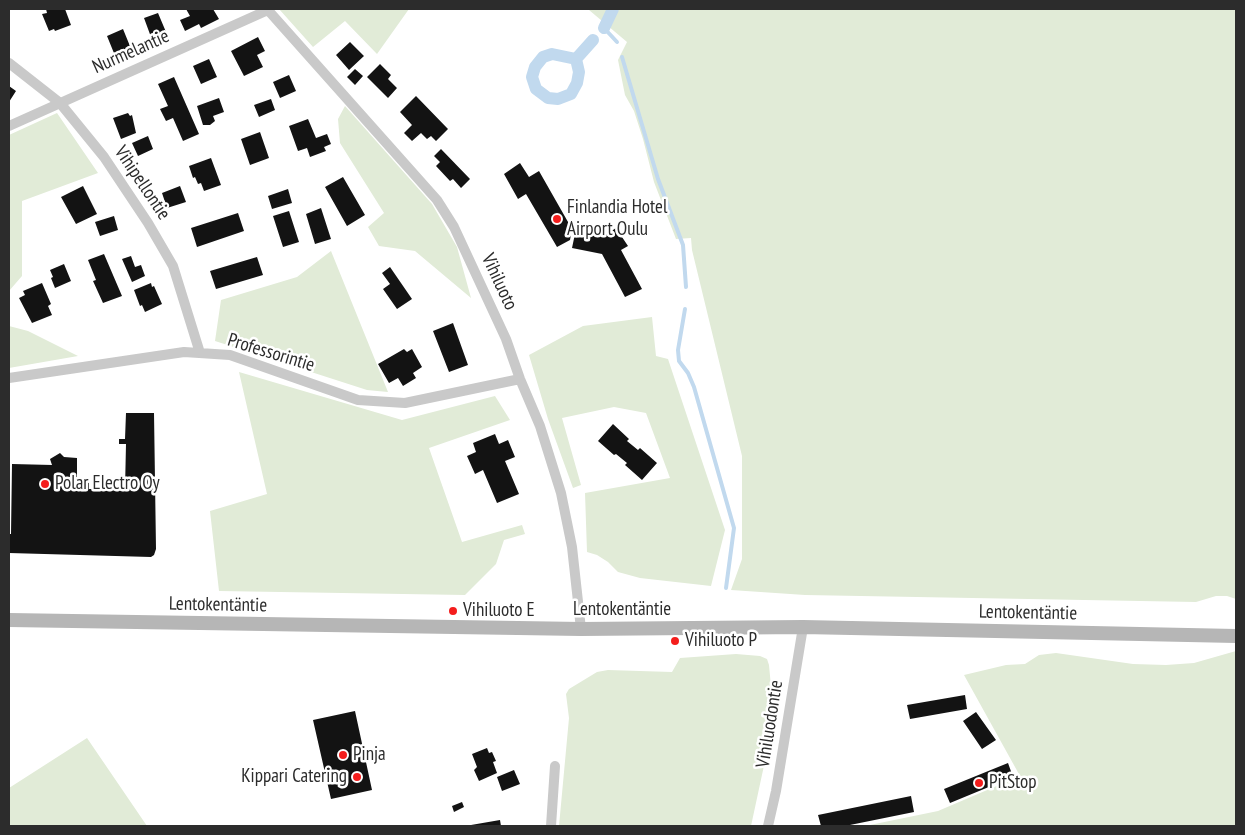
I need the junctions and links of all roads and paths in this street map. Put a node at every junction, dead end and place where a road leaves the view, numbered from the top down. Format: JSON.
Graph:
{"nodes":[{"id":1,"x":267,"y":10,"type":"edge"},
{"id":2,"x":9,"y":63,"type":"edge"},
{"id":3,"x":60,"y":103,"type":"junction"},
{"id":4,"x":9,"y":126,"type":"edge"},
{"id":5,"x":200,"y":353,"type":"junction"},
{"id":6,"x":9,"y":378,"type":"edge"},
{"id":7,"x":520,"y":379,"type":"junction"},
{"id":8,"x":9,"y":620,"type":"edge"},
{"id":9,"x":803,"y":627,"type":"junction"},
{"id":10,"x":581,"y":629,"type":"junction"},
{"id":11,"x":1236,"y":636,"type":"edge"},
{"id":12,"x":555,"y":766,"type":"dead end"},
{"id":13,"x":552,"y":826,"type":"edge"},
{"id":14,"x":768,"y":826,"type":"edge"}],
"edges":[{"from":1,"to":3,"type":"street","name":"Nurmelantie"},
{"from":1,"to":7,"type":"street","name":"Vihiluoto"},
{"from":2,"to":3,"type":"street","name":"Vihipellontie"},
{"from":3,"to":4,"type":"street","name":"Nurmelantie"},
{"from":3,"to":5,"type":"street","name":"Vihipellontie"},
{"from":5,"to":6,"type":"street","name":"Professorintie"},
{"from":5,"to":7,"type":"street","name":"Professorintie"},
{"from":7,"to":10,"type":"street","name":"Vihiluoto"},
{"from":8,"to":10,"type":"main road","name":"Lentokentäntie"},
{"from":9,"to":10,"type":"main road","name":"Lentokentäntie"},
{"from":9,"to":11,"type":"main road","name":"Lentokentäntie"},
{"from":9,"to":14,"type":"street","name":"Vihiluodontie"},
{"from":12,"to":13,"type":"street"}]}
